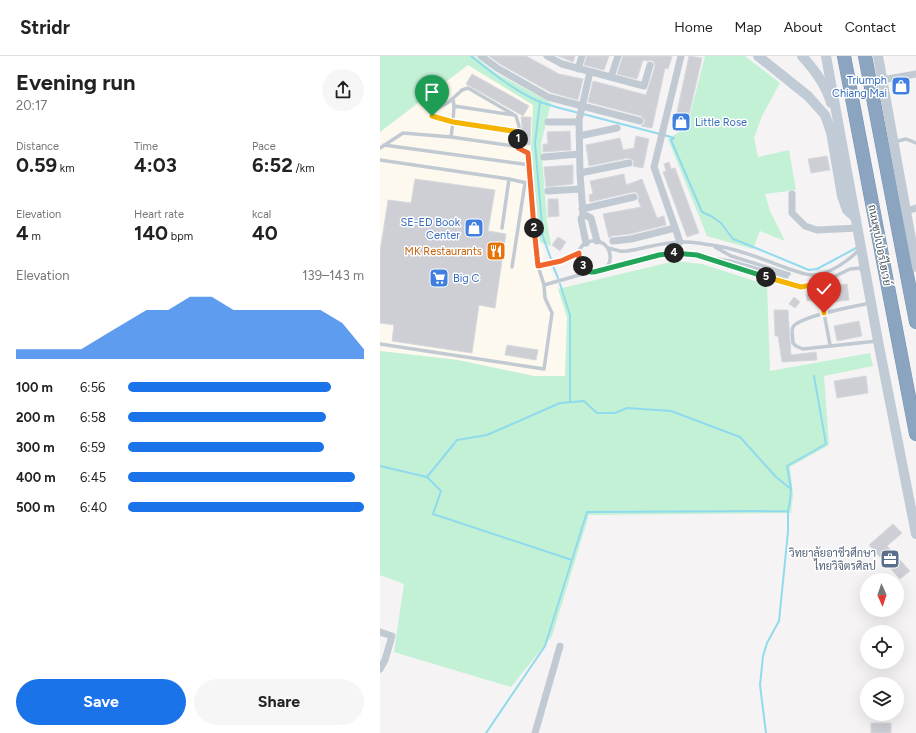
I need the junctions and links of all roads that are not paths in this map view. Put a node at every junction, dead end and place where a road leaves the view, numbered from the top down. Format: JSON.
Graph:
{"nodes":[{"id":1,"x":481,"y":56,"type":"edge"},
{"id":2,"x":547,"y":56,"type":"edge"},
{"id":3,"x":582,"y":56,"type":"edge"},
{"id":4,"x":618,"y":56,"type":"edge"},
{"id":5,"x":681,"y":56,"type":"edge"},
{"id":6,"x":758,"y":56,"type":"edge"},
{"id":7,"x":802,"y":56,"type":"edge"},
{"id":8,"x":826,"y":56,"type":"edge"},
{"id":9,"x":844,"y":56,"type":"edge"},
{"id":10,"x":865,"y":56,"type":"edge"},
{"id":11,"x":878,"y":56,"type":"edge"},
{"id":12,"x":650,"y":65,"type":"dead end"},
{"id":13,"x":578,"y":69,"type":"junction"},
{"id":14,"x":590,"y":72,"type":"junction"},
{"id":15,"x":916,"y":74,"type":"edge"},
{"id":16,"x":611,"y":77,"type":"junction"},
{"id":17,"x":882,"y":80,"type":"junction"},
{"id":18,"x":453,"y":98,"type":"junction"},
{"id":19,"x":454,"y":106,"type":"junction"},
{"id":20,"x":582,"y":109,"type":"junction"},
{"id":21,"x":516,"y":116,"type":"junction"},
{"id":22,"x":579,"y":121,"type":"junction"},
{"id":23,"x":640,"y":121,"type":"dead end"},
{"id":24,"x":453,"y":122,"type":"junction"},
{"id":25,"x":548,"y":122,"type":"dead end"},
{"id":26,"x":617,"y":128,"type":"dead end"},
{"id":27,"x":519,"y":132,"type":"junction"},
{"id":28,"x":579,"y":136,"type":"junction"},
{"id":29,"x":451,"y":137,"type":"junction"},
{"id":30,"x":894,"y":142,"type":"junction"},
{"id":31,"x":916,"y":143,"type":"edge"},
{"id":32,"x":384,"y":145,"type":"junction"},
{"id":33,"x":380,"y":148,"type":"edge"},
{"id":34,"x":518,"y":148,"type":"junction"},
{"id":35,"x":843,"y":149,"type":"junction"},
{"id":36,"x":580,"y":154,"type":"junction"},
{"id":37,"x":544,"y":157,"type":"dead end"},
{"id":38,"x":380,"y":160,"type":"edge"},
{"id":39,"x":629,"y":163,"type":"dead end"},
{"id":40,"x":530,"y":165,"type":"junction"},
{"id":41,"x":580,"y":173,"type":"junction"},
{"id":42,"x":509,"y":179,"type":"junction"},
{"id":43,"x":525,"y":183,"type":"junction"},
{"id":44,"x":531,"y":184,"type":"junction"},
{"id":45,"x":581,"y":190,"type":"junction"},
{"id":46,"x":548,"y":191,"type":"dead end"},
{"id":47,"x":792,"y":194,"type":"dead end"},
{"id":48,"x":634,"y":197,"type":"dead end"},
{"id":49,"x":911,"y":209,"type":"edge"},
{"id":50,"x":583,"y":211,"type":"junction"},
{"id":51,"x":857,"y":223,"type":"junction"},
{"id":52,"x":502,"y":228,"type":"dead end"},
{"id":53,"x":675,"y":228,"type":"junction"},
{"id":54,"x":913,"y":237,"type":"edge"},
{"id":55,"x":597,"y":240,"type":"junction"},
{"id":56,"x":613,"y":241,"type":"dead end"},
{"id":57,"x":680,"y":242,"type":"junction"},
{"id":58,"x":586,"y":243,"type":"junction"},
{"id":59,"x":713,"y":246,"type":"junction"},
{"id":60,"x":608,"y":248,"type":"junction"},
{"id":61,"x":861,"y":248,"type":"junction"},
{"id":62,"x":579,"y":253,"type":"junction"},
{"id":63,"x":713,"y":259,"type":"junction"},
{"id":64,"x":916,"y":262,"type":"edge"},
{"id":65,"x":538,"y":266,"type":"junction"},
{"id":66,"x":512,"y":267,"type":"dead end"},
{"id":67,"x":604,"y":269,"type":"junction"},
{"id":68,"x":590,"y":272,"type":"junction"},
{"id":69,"x":819,"y":274,"type":"junction"},
{"id":70,"x":866,"y":276,"type":"junction"},
{"id":71,"x":821,"y":283,"type":"junction"},
{"id":72,"x":544,"y":286,"type":"junction"},
{"id":73,"x":871,"y":303,"type":"junction"},
{"id":74,"x":824,"y":313,"type":"junction"},
{"id":75,"x":916,"y":322,"type":"edge"},
{"id":76,"x":878,"y":341,"type":"junction"},
{"id":77,"x":380,"y":344,"type":"edge"},
{"id":78,"x":830,"y":346,"type":"junction"},
{"id":79,"x":916,"y":434,"type":"edge"},
{"id":80,"x":916,"y":534,"type":"edge"},
{"id":81,"x":380,"y":632,"type":"edge"},
{"id":82,"x":560,"y":646,"type":"dead end"},
{"id":83,"x":380,"y":669,"type":"edge"},
{"id":84,"x":535,"y":733,"type":"edge"}],
"edges":[{"from":1,"to":20,"type":"street"},
{"from":2,"to":13,"type":"street"},
{"from":3,"to":13,"type":"street"},
{"from":4,"to":16,"type":"street"},
{"from":5,"to":53,"type":"street"},
{"from":6,"to":51,"type":"main road"},
{"from":7,"to":35,"type":"main road"},
{"from":8,"to":35,"type":"main road"},
{"from":9,"to":79,"type":"highway","name":"ถนนซุปเปอร์ไฮเวย์"},
{"from":10,"to":75,"type":"highway","name":"ถนนซุปเปอร์ไฮเวย์"},
{"from":11,"to":17,"type":"main road"},
{"from":12,"to":16,"type":"street"},
{"from":13,"to":14,"type":"street"},
{"from":14,"to":16,"type":"street"},
{"from":14,"to":20,"type":"street"},
{"from":15,"to":17,"type":"street"},
{"from":17,"to":30,"type":"main road"},
{"from":18,"to":19,"type":"lane"},
{"from":18,"to":21,"type":"lane"},
{"from":18,"to":24,"type":"lane"},
{"from":19,"to":21,"type":"lane"},
{"from":19,"to":24,"type":"lane"},
{"from":20,"to":22,"type":"street"},
{"from":20,"to":23,"type":"street"},
{"from":21,"to":27,"type":"lane"},
{"from":22,"to":25,"type":"street"},
{"from":22,"to":28,"type":"street"},
{"from":24,"to":27,"type":"lane"},
{"from":24,"to":29,"type":"lane"},
{"from":26,"to":28,"type":"street"},
{"from":27,"to":34,"type":"lane"},
{"from":28,"to":36,"type":"street"},
{"from":29,"to":32,"type":"lane"},
{"from":29,"to":34,"type":"lane"},
{"from":30,"to":31,"type":"lane"},
{"from":30,"to":49,"type":"main road"},
{"from":32,"to":33,"type":"lane"},
{"from":32,"to":40,"type":"lane"},
{"from":34,"to":40,"type":"lane"},
{"from":35,"to":51,"type":"main road"},
{"from":36,"to":37,"type":"street"},
{"from":36,"to":41,"type":"street"},
{"from":38,"to":42,"type":"lane"},
{"from":39,"to":41,"type":"street"},
{"from":40,"to":44,"type":"lane"},
{"from":41,"to":45,"type":"street"},
{"from":42,"to":43,"type":"lane"},
{"from":42,"to":52,"type":"lane"},
{"from":43,"to":44,"type":"lane"},
{"from":43,"to":66,"type":"lane"},
{"from":44,"to":65,"type":"lane"},
{"from":45,"to":46,"type":"street"},
{"from":45,"to":50,"type":"street"},
{"from":47,"to":51,"type":"street"},
{"from":48,"to":50,"type":"street"},
{"from":49,"to":54,"type":"main road"},
{"from":50,"to":55,"type":"street"},
{"from":50,"to":58,"type":"street"},
{"from":51,"to":61,"type":"main road"},
{"from":53,"to":56,"type":"street"},
{"from":53,"to":57,"type":"street"},
{"from":54,"to":64,"type":"main road"},
{"from":55,"to":58,"type":"lane"},
{"from":55,"to":60,"type":"lane"},
{"from":57,"to":59,"type":"lane"},
{"from":57,"to":60,"type":"lane"},
{"from":58,"to":62,"type":"lane"},
{"from":59,"to":63,"type":"lane"},
{"from":59,"to":69,"type":"lane"},
{"from":60,"to":67,"type":"lane"},
{"from":61,"to":69,"type":"lane"},
{"from":61,"to":70,"type":"main road"},
{"from":62,"to":65,"type":"lane"},
{"from":62,"to":68,"type":"lane"},
{"from":63,"to":67,"type":"lane"},
{"from":63,"to":71,"type":"lane"},
{"from":65,"to":72,"type":"lane"},
{"from":67,"to":68,"type":"lane"},
{"from":68,"to":72,"type":"lane"},
{"from":69,"to":71,"type":"lane"},
{"from":70,"to":71,"type":"lane"},
{"from":70,"to":73,"type":"main road"},
{"from":71,"to":74,"type":"lane"},
{"from":72,"to":77,"type":"lane"},
{"from":73,"to":74,"type":"lane"},
{"from":73,"to":76,"type":"main road"},
{"from":74,"to":78,"type":"lane"},
{"from":74,"to":78,"type":"lane"},
{"from":76,"to":78,"type":"lane"},
{"from":76,"to":80,"type":"main road"},
{"from":81,"to":83,"type":"street"},
{"from":82,"to":84,"type":"street"}]}
